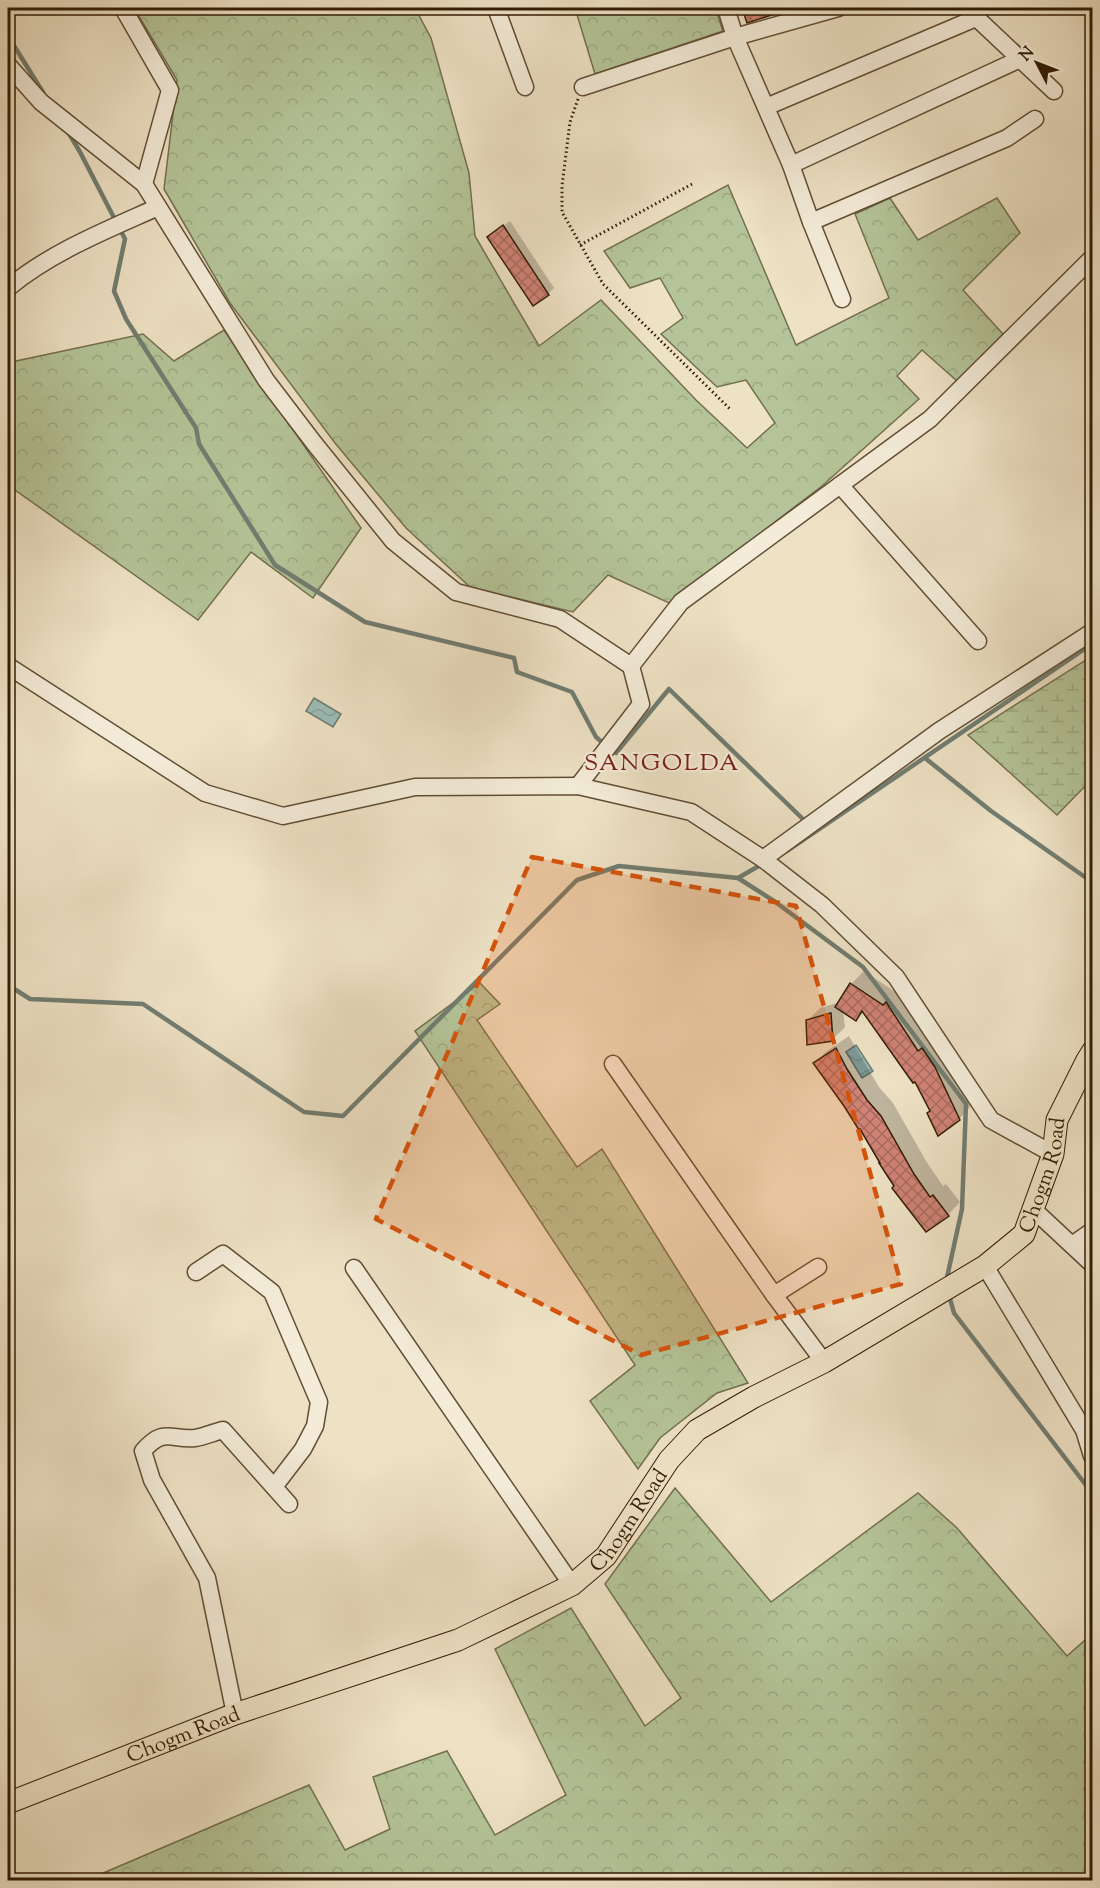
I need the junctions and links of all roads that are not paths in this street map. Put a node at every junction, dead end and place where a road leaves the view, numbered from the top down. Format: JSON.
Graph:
{"nodes":[{"id":1,"x":123,"y":8,"type":"edge"},
{"id":2,"x":496,"y":8,"type":"edge"},
{"id":3,"x":726,"y":8,"type":"edge"},
{"id":4,"x":838,"y":8,"type":"edge"},
{"id":5,"x":971,"y":13,"type":"edge"},
{"id":6,"x":735,"y":37,"type":"junction"},
{"id":7,"x":1020,"y":59,"type":"junction"},
{"id":8,"x":8,"y":65,"type":"edge"},
{"id":9,"x":525,"y":87,"type":"dead end"},
{"id":10,"x":583,"y":87,"type":"road end"},
{"id":11,"x":1054,"y":91,"type":"dead end"},
{"id":12,"x":766,"y":107,"type":"junction"},
{"id":13,"x":1035,"y":119,"type":"dead end"},
{"id":14,"x":791,"y":165,"type":"junction"},
{"id":15,"x":144,"y":184,"type":"junction"},
{"id":16,"x":158,"y":207,"type":"junction"},
{"id":17,"x":811,"y":222,"type":"junction"},
{"id":18,"x":1092,"y":260,"type":"edge"},
{"id":19,"x":8,"y":288,"type":"edge"},
{"id":20,"x":842,"y":299,"type":"dead end"},
{"id":21,"x":840,"y":485,"type":"junction"},
{"id":22,"x":1092,"y":632,"type":"edge"},
{"id":23,"x":978,"y":641,"type":"dead end"},
{"id":24,"x":8,"y":666,"type":"edge"},
{"id":25,"x":631,"y":666,"type":"junction"},
{"id":26,"x":578,"y":786,"type":"junction"},
{"id":27,"x":763,"y":860,"type":"junction"},
{"id":28,"x":1092,"y":1052,"type":"edge"},
{"id":29,"x":614,"y":1064,"type":"dead end"},
{"id":30,"x":1053,"y":1154,"type":"junction"},
{"id":31,"x":1034,"y":1209,"type":"junction"},
{"id":32,"x":1092,"y":1232,"type":"edge"},
{"id":33,"x":1072,"y":1245,"type":"junction"},
{"id":34,"x":1092,"y":1264,"type":"edge"},
{"id":35,"x":985,"y":1266,"type":"junction"},
{"id":36,"x":818,"y":1267,"type":"dead end"},
{"id":37,"x":354,"y":1268,"type":"dead end"},
{"id":38,"x":196,"y":1272,"type":"dead end"},
{"id":39,"x":774,"y":1295,"type":"junction"},
{"id":40,"x":824,"y":1362,"type":"junction"},
{"id":41,"x":1092,"y":1456,"type":"edge"},
{"id":42,"x":274,"y":1487,"type":"junction"},
{"id":43,"x":289,"y":1504,"type":"dead end"},
{"id":44,"x":572,"y":1585,"type":"junction"},
{"id":45,"x":235,"y":1714,"type":"junction"},
{"id":46,"x":8,"y":1803,"type":"edge"}],
"edges":[{"from":1,"to":15,"type":"street"},
{"from":2,"to":9,"type":"street"},
{"from":3,"to":6,"type":"street"},
{"from":4,"to":6,"type":"street"},
{"from":5,"to":7,"type":"street"},
{"from":5,"to":12,"type":"street"},
{"from":6,"to":10,"type":"street"},
{"from":6,"to":12,"type":"street"},
{"from":7,"to":11,"type":"street"},
{"from":7,"to":14,"type":"street"},
{"from":8,"to":15,"type":"street"},
{"from":12,"to":14,"type":"street"},
{"from":13,"to":17,"type":"street"},
{"from":14,"to":17,"type":"street"},
{"from":15,"to":16,"type":"street"},
{"from":16,"to":19,"type":"street"},
{"from":16,"to":25,"type":"street"},
{"from":17,"to":20,"type":"street"},
{"from":18,"to":21,"type":"street"},
{"from":21,"to":23,"type":"street"},
{"from":21,"to":25,"type":"street"},
{"from":22,"to":27,"type":"street"},
{"from":24,"to":26,"type":"street"},
{"from":25,"to":26,"type":"street"},
{"from":26,"to":27,"type":"street"},
{"from":27,"to":30,"type":"street"},
{"from":28,"to":30,"type":"main road","name":"Chogm Road"},
{"from":29,"to":39,"type":"street"},
{"from":30,"to":31,"type":"main road","name":"Chogm Road"},
{"from":31,"to":33,"type":"street"},
{"from":31,"to":35,"type":"main road","name":"Chogm Road"},
{"from":32,"to":33,"type":"street"},
{"from":33,"to":34,"type":"street"},
{"from":35,"to":40,"type":"main road","name":"Chogm Road"},
{"from":35,"to":41,"type":"street"},
{"from":36,"to":39,"type":"street"},
{"from":37,"to":44,"type":"street"},
{"from":38,"to":42,"type":"street"},
{"from":39,"to":40,"type":"street"},
{"from":40,"to":44,"type":"main road","name":"Chogm Road"},
{"from":42,"to":43,"type":"street"},
{"from":42,"to":45,"type":"street"},
{"from":44,"to":45,"type":"main road","name":"Chogm Road"},
{"from":45,"to":46,"type":"main road","name":"Chogm Road"}]}
